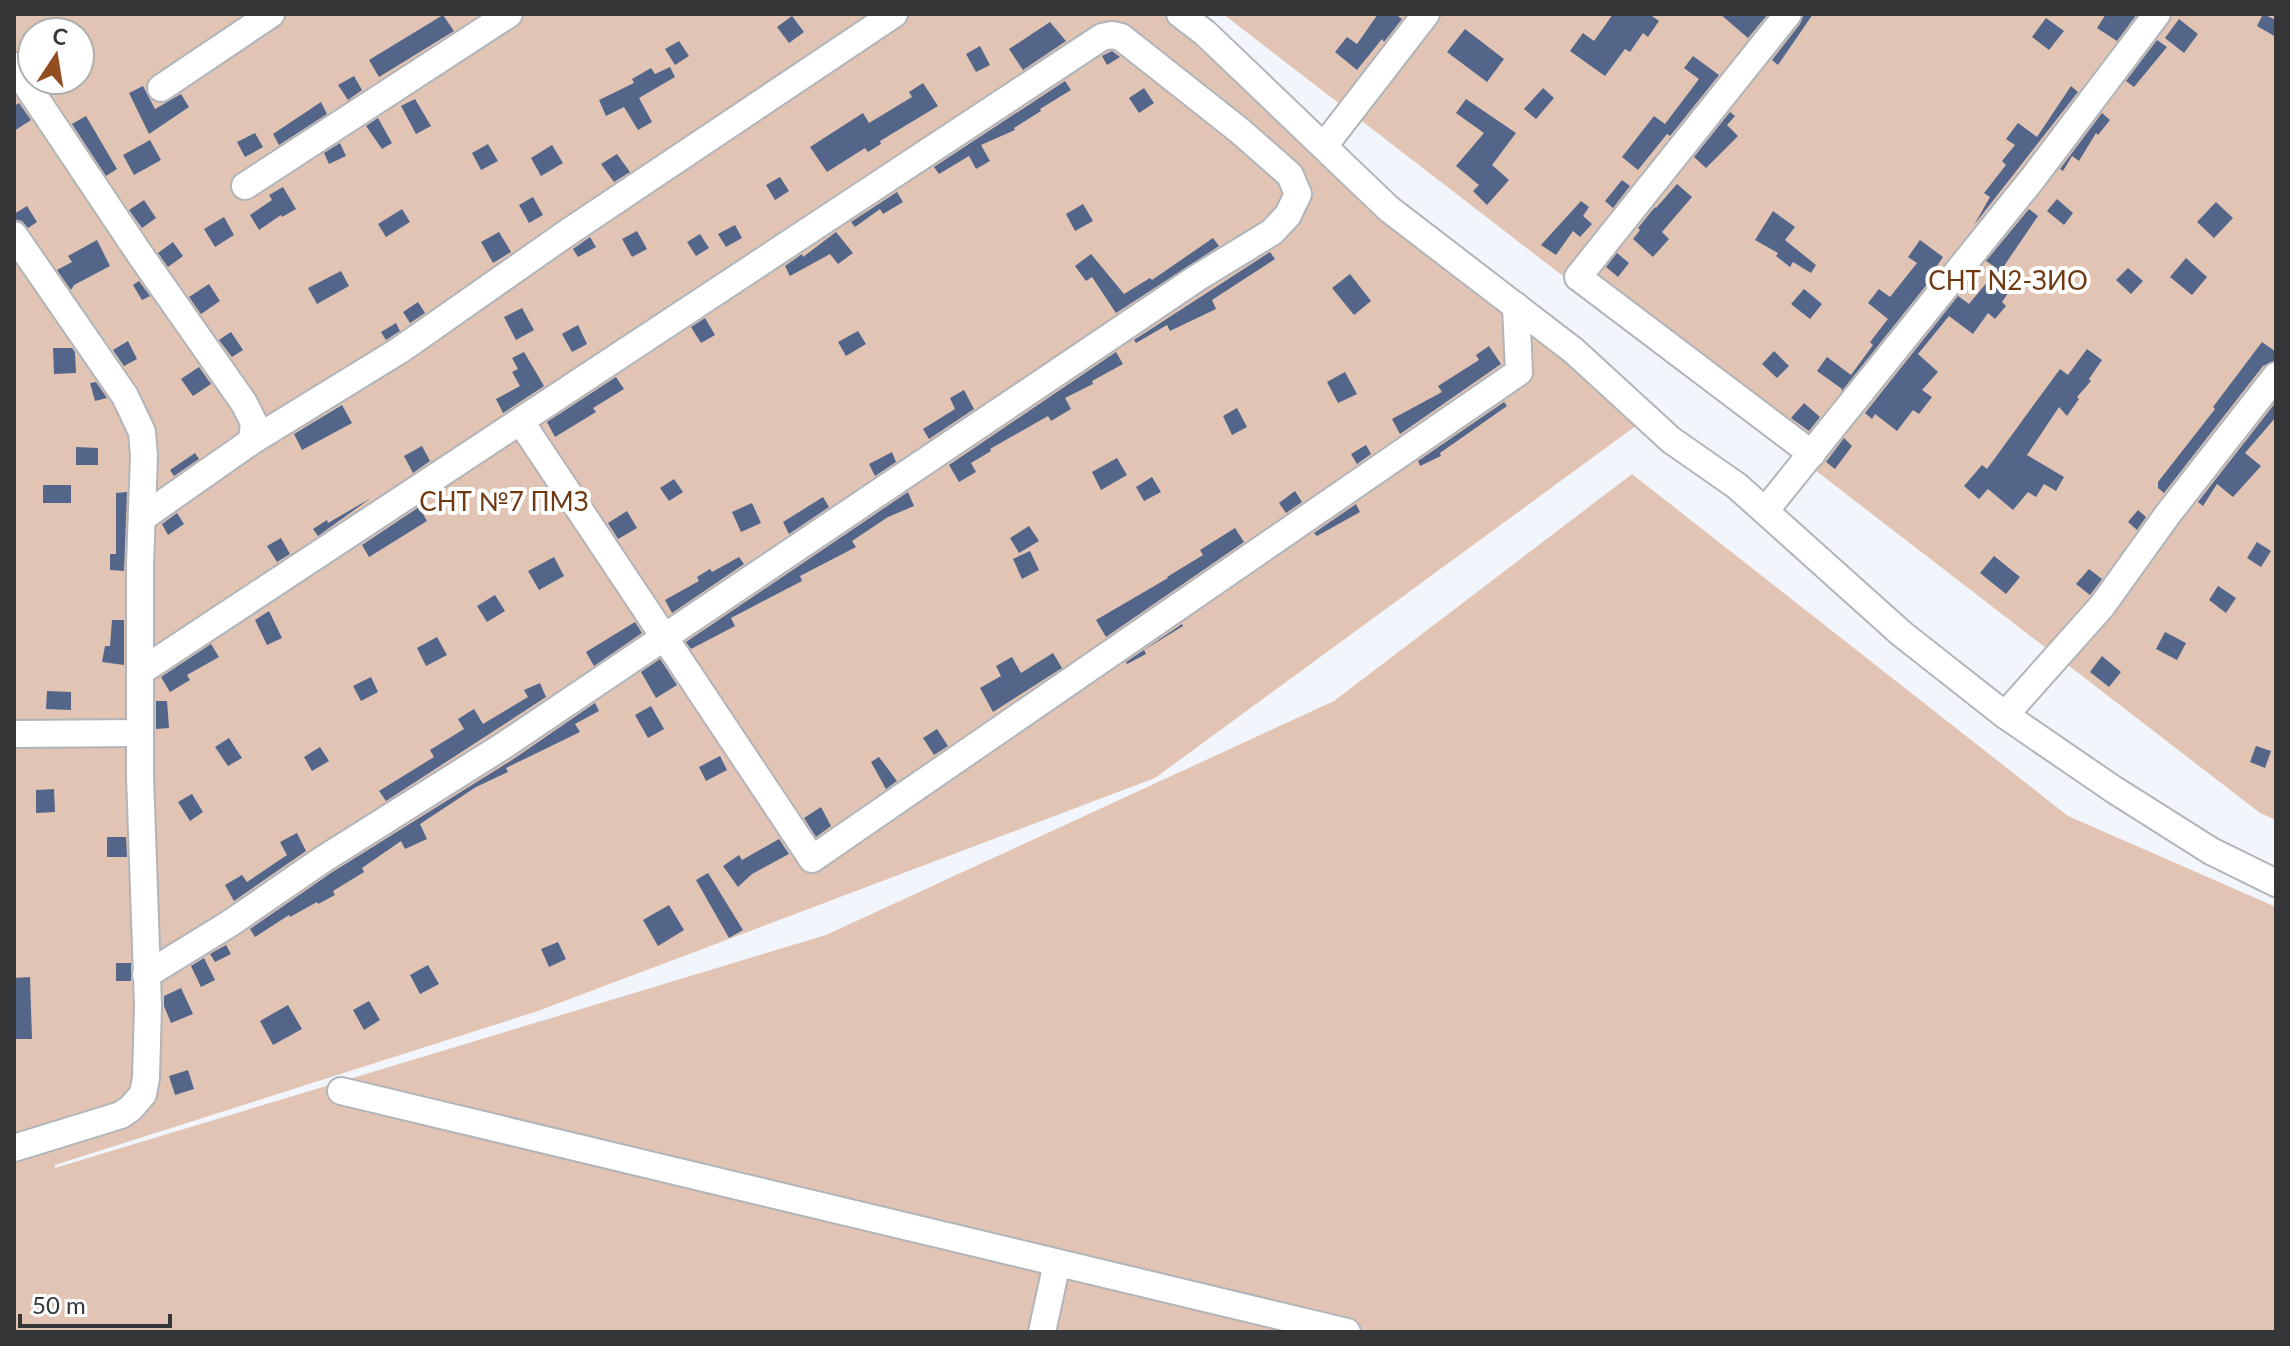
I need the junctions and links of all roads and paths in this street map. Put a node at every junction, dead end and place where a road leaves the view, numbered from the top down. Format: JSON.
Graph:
{"nodes":[{"id":1,"x":271,"y":14,"type":"edge"},
{"id":2,"x":509,"y":14,"type":"edge"},
{"id":3,"x":894,"y":14,"type":"edge"},
{"id":4,"x":1180,"y":14,"type":"edge"},
{"id":5,"x":1426,"y":14,"type":"edge"},
{"id":6,"x":1788,"y":14,"type":"edge"},
{"id":7,"x":2157,"y":14,"type":"edge"},
{"id":8,"x":14,"y":66,"type":"edge"},
{"id":9,"x":161,"y":88,"type":"dead end"},
{"id":10,"x":1324,"y":146,"type":"junction"},
{"id":11,"x":245,"y":186,"type":"dead end"},
{"id":12,"x":14,"y":235,"type":"edge"},
{"id":13,"x":1516,"y":306,"type":"junction"},
{"id":14,"x":2276,"y":376,"type":"edge"},
{"id":15,"x":521,"y":422,"type":"junction"},
{"id":16,"x":252,"y":441,"type":"junction"},
{"id":17,"x":1812,"y":454,"type":"junction"},
{"id":18,"x":1765,"y":511,"type":"junction"},
{"id":19,"x":142,"y":518,"type":"junction"},
{"id":20,"x":663,"y":636,"type":"junction"},
{"id":21,"x":140,"y":672,"type":"junction"},
{"id":22,"x":2005,"y":715,"type":"junction"},
{"id":23,"x":140,"y":733,"type":"junction"},
{"id":24,"x":14,"y":734,"type":"edge"},
{"id":25,"x":2276,"y":883,"type":"edge"},
{"id":26,"x":146,"y":975,"type":"junction"},
{"id":27,"x":341,"y":1091,"type":"dead end"},
{"id":28,"x":14,"y":1148,"type":"edge"},
{"id":29,"x":1057,"y":1263,"type":"junction"},
{"id":30,"x":1042,"y":1332,"type":"edge"},
{"id":31,"x":1347,"y":1332,"type":"edge"}],
"edges":[{"from":1,"to":9,"type":"street"},
{"from":2,"to":11,"type":"street"},
{"from":3,"to":16,"type":"street"},
{"from":4,"to":10,"type":"street"},
{"from":5,"to":10,"type":"street"},
{"from":6,"to":17,"type":"street"},
{"from":7,"to":17,"type":"street"},
{"from":8,"to":16,"type":"street"},
{"from":10,"to":13,"type":"street"},
{"from":12,"to":19,"type":"street"},
{"from":13,"to":18,"type":"street"},
{"from":13,"to":20,"type":"street"},
{"from":14,"to":22,"type":"street"},
{"from":15,"to":20,"type":"street"},
{"from":15,"to":20,"type":"street"},
{"from":15,"to":21,"type":"street"},
{"from":16,"to":19,"type":"street"},
{"from":17,"to":18,"type":"street"},
{"from":18,"to":22,"type":"street"},
{"from":19,"to":21,"type":"street"},
{"from":20,"to":26,"type":"street"},
{"from":21,"to":23,"type":"street"},
{"from":22,"to":25,"type":"street"},
{"from":23,"to":24,"type":"street"},
{"from":23,"to":26,"type":"street"},
{"from":26,"to":28,"type":"street"},
{"from":27,"to":29,"type":"street"},
{"from":29,"to":30,"type":"street"},
{"from":29,"to":31,"type":"street"}]}
